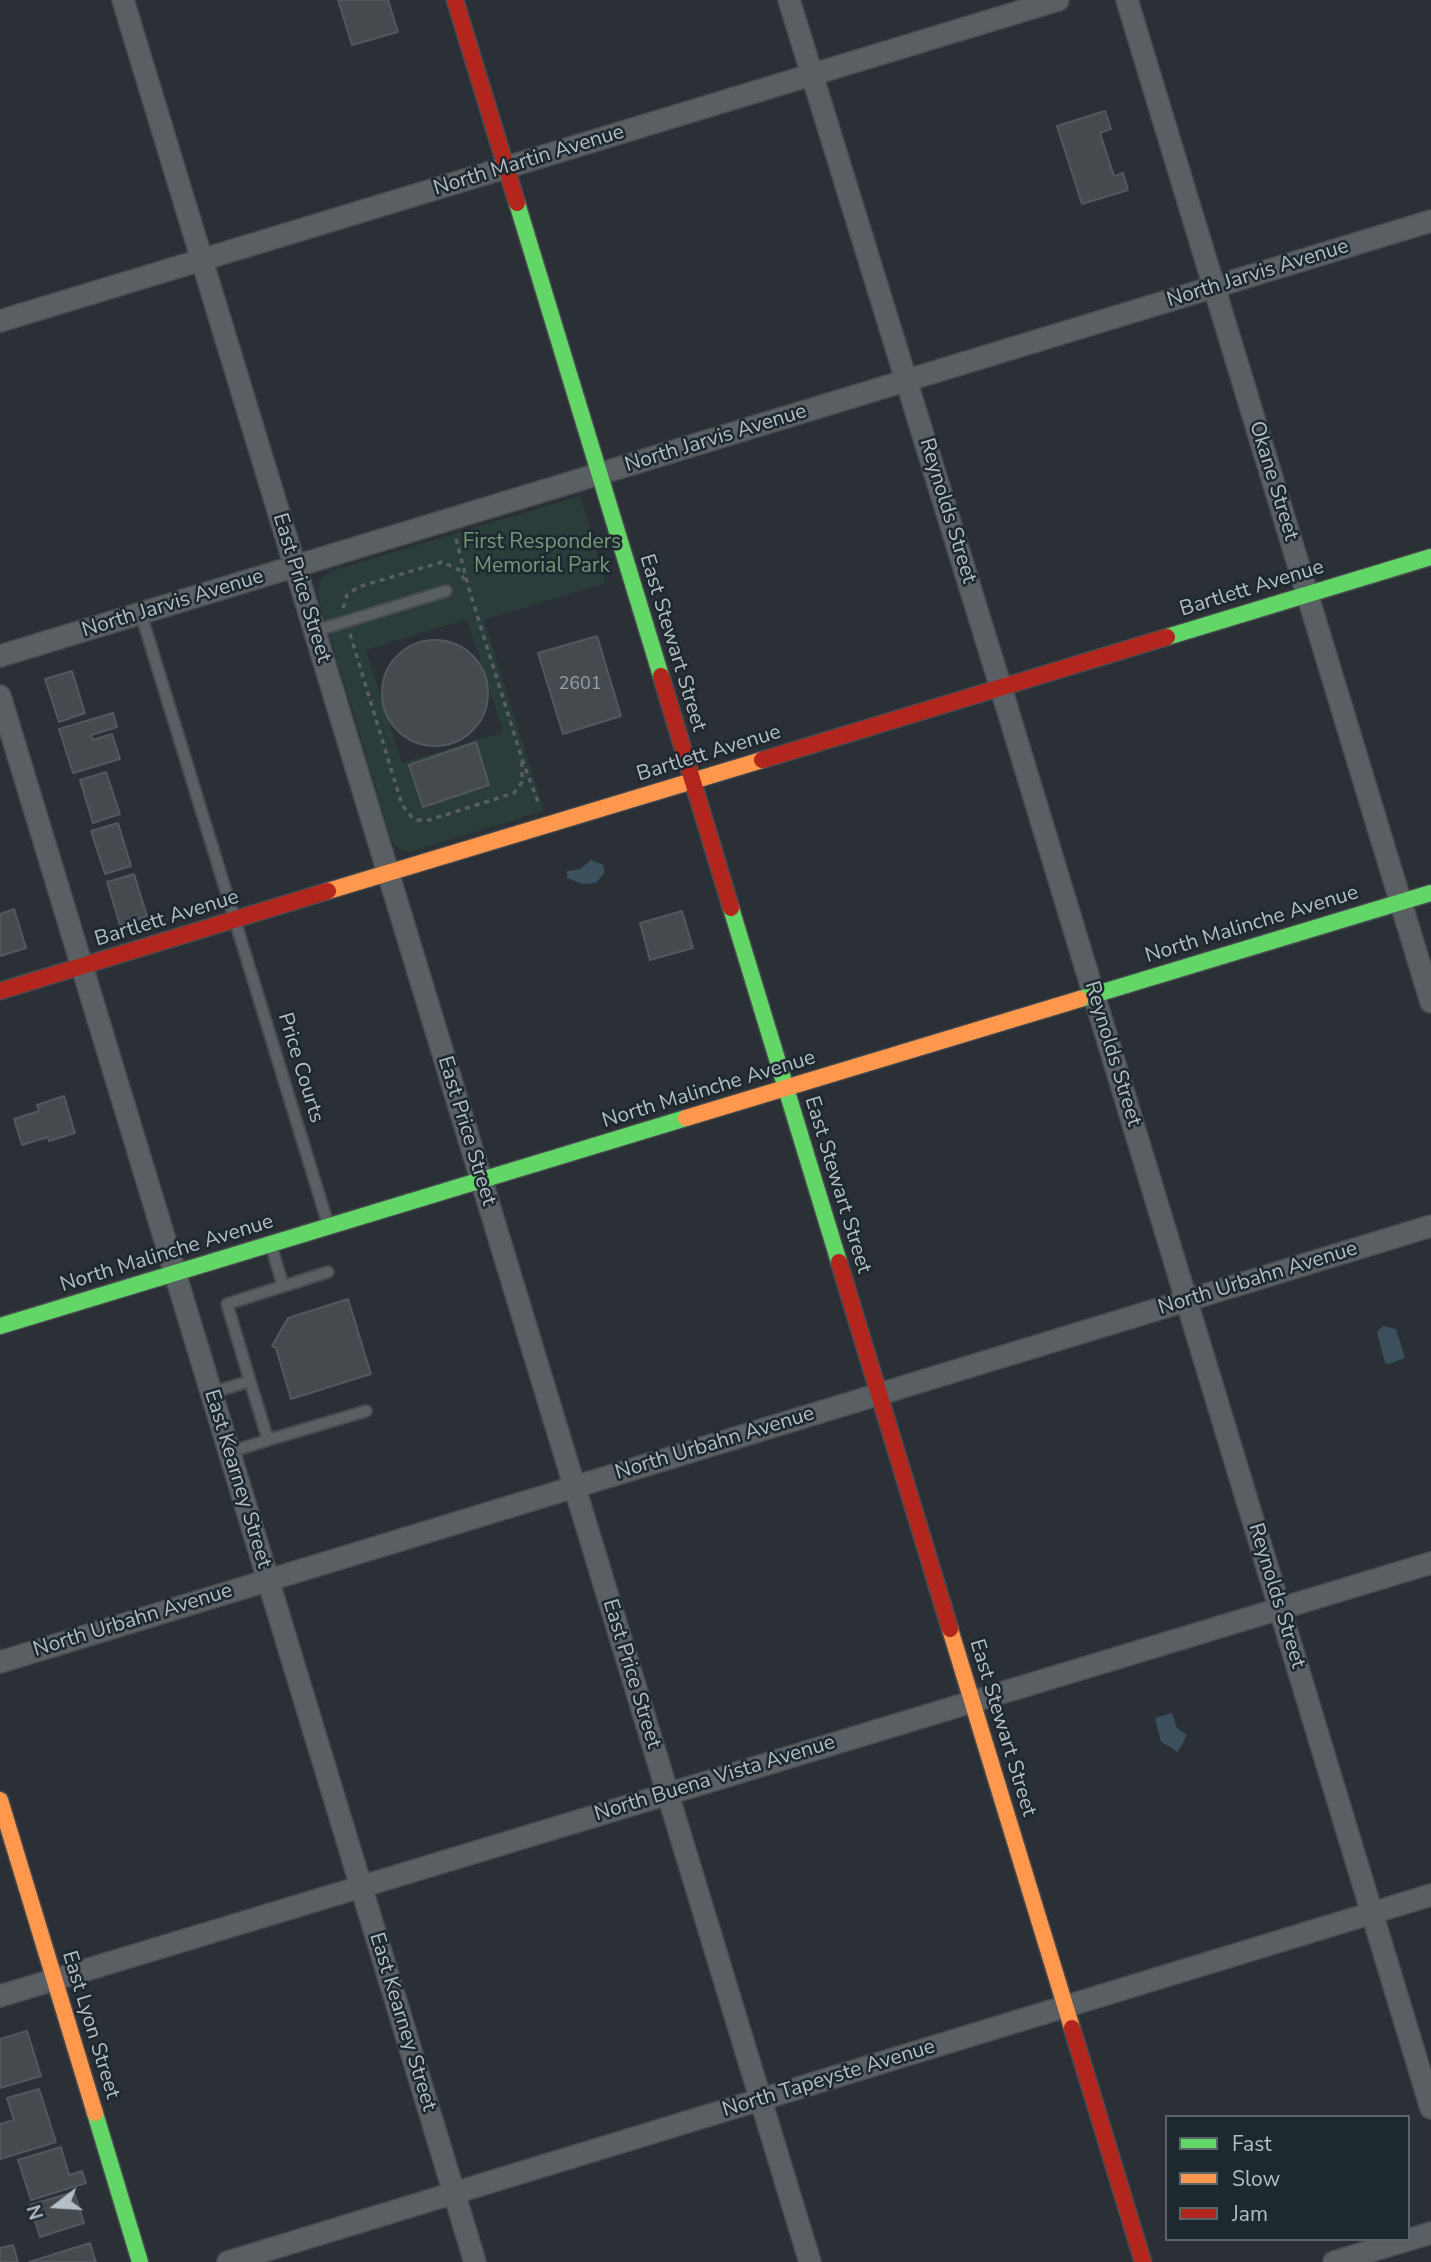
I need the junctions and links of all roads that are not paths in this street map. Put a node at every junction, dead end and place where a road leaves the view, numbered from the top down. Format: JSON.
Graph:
{"nodes":[{"id":1,"x":122,"y":0,"type":"edge"},
{"id":2,"x":456,"y":0,"type":"edge"},
{"id":3,"x":789,"y":0,"type":"edge"},
{"id":4,"x":1058,"y":0,"type":"edge"},
{"id":5,"x":1127,"y":0,"type":"edge"},
{"id":6,"x":812,"y":75,"type":"junction"},
{"id":7,"x":506,"y":168,"type":"junction"},
{"id":8,"x":1431,"y":221,"type":"edge"},
{"id":9,"x":202,"y":261,"type":"junction"},
{"id":10,"x":1214,"y":287,"type":"junction"},
{"id":11,"x":0,"y":321,"type":"edge"},
{"id":12,"x":907,"y":381,"type":"junction"},
{"id":13,"x":599,"y":475,"type":"junction"},
{"id":14,"x":1431,"y":557,"type":"edge"},
{"id":15,"x":295,"y":567,"type":"junction"},
{"id":16,"x":446,"y":591,"type":"dead end"},
{"id":17,"x":1307,"y":595,"type":"junction"},
{"id":18,"x":141,"y":614,"type":"junction"},
{"id":19,"x":314,"y":631,"type":"junction"},
{"id":20,"x":0,"y":656,"type":"edge"},
{"id":21,"x":1001,"y":688,"type":"junction"},
{"id":22,"x":0,"y":696,"type":"edge"},
{"id":23,"x":692,"y":781,"type":"junction"},
{"id":24,"x":388,"y":874,"type":"junction"},
{"id":25,"x":1431,"y":893,"type":"edge"},
{"id":26,"x":1401,"y":902,"type":"junction"},
{"id":27,"x":235,"y":920,"type":"junction"},
{"id":28,"x":82,"y":966,"type":"junction"},
{"id":29,"x":0,"y":992,"type":"edge"},
{"id":30,"x":1094,"y":995,"type":"junction"},
{"id":31,"x":1431,"y":1002,"type":"edge"},
{"id":32,"x":786,"y":1088,"type":"junction"},
{"id":33,"x":481,"y":1181,"type":"junction"},
{"id":34,"x":1431,"y":1226,"type":"edge"},
{"id":35,"x":329,"y":1227,"type":"junction"},
{"id":36,"x":271,"y":1244,"type":"junction"},
{"id":37,"x":328,"y":1272,"type":"dead end"},
{"id":38,"x":175,"y":1273,"type":"junction"},
{"id":39,"x":283,"y":1286,"type":"junction"},
{"id":40,"x":1187,"y":1301,"type":"junction"},
{"id":41,"x":0,"y":1326,"type":"edge"},
{"id":42,"x":250,"y":1381,"type":"junction"},
{"id":43,"x":211,"y":1393,"type":"junction"},
{"id":44,"x":879,"y":1394,"type":"junction"},
{"id":45,"x":366,"y":1410,"type":"dead end"},
{"id":46,"x":268,"y":1440,"type":"junction"},
{"id":47,"x":230,"y":1451,"type":"junction"},
{"id":48,"x":574,"y":1487,"type":"junction"},
{"id":49,"x":1431,"y":1563,"type":"edge"},
{"id":50,"x":268,"y":1580,"type":"junction"},
{"id":51,"x":1280,"y":1609,"type":"junction"},
{"id":52,"x":0,"y":1662,"type":"edge"},
{"id":53,"x":972,"y":1702,"type":"junction"},
{"id":54,"x":667,"y":1794,"type":"junction"},
{"id":55,"x":0,"y":1800,"type":"edge"},
{"id":56,"x":361,"y":1886,"type":"junction"},
{"id":57,"x":1431,"y":1895,"type":"edge"},
{"id":58,"x":1372,"y":1913,"type":"junction"},
{"id":59,"x":55,"y":1980,"type":"junction"},
{"id":60,"x":0,"y":1996,"type":"edge"},
{"id":61,"x":1065,"y":2007,"type":"junction"},
{"id":62,"x":761,"y":2100,"type":"junction"},
{"id":63,"x":1431,"y":2108,"type":"edge"},
{"id":64,"x":454,"y":2193,"type":"junction"},
{"id":65,"x":1431,"y":2233,"type":"edge"},
{"id":66,"x":1410,"y":2239,"type":"edge"},
{"id":67,"x":1404,"y":2241,"type":"edge"},
{"id":68,"x":141,"y":2262,"type":"edge"},
{"id":69,"x":228,"y":2262,"type":"edge"},
{"id":70,"x":475,"y":2262,"type":"edge"},
{"id":71,"x":810,"y":2262,"type":"edge"},
{"id":72,"x":1143,"y":2262,"type":"edge"},
{"id":73,"x":1334,"y":2262,"type":"edge"}],
"edges":[{"from":1,"to":9,"type":"street","name":"East Price Street"},
{"from":2,"to":7,"type":"main road","name":"East Stewart Street"},
{"from":3,"to":6,"type":"street","name":"Reynolds Street"},
{"from":4,"to":6,"type":"street","name":"North Martin Avenue"},
{"from":5,"to":10,"type":"street","name":"Okane Street"},
{"from":6,"to":7,"type":"street","name":"North Martin Avenue"},
{"from":6,"to":12,"type":"street","name":"Reynolds Street"},
{"from":7,"to":9,"type":"street","name":"North Martin Avenue"},
{"from":7,"to":13,"type":"main road","name":"East Stewart Street"},
{"from":8,"to":10,"type":"street","name":"North Jarvis Avenue"},
{"from":9,"to":11,"type":"street","name":"North Martin Avenue"},
{"from":9,"to":15,"type":"street","name":"East Price Street"},
{"from":10,"to":12,"type":"street","name":"North Jarvis Avenue"},
{"from":10,"to":17,"type":"street","name":"Okane Street"},
{"from":12,"to":13,"type":"street","name":"North Jarvis Avenue"},
{"from":12,"to":21,"type":"street","name":"Reynolds Street"},
{"from":13,"to":15,"type":"street","name":"North Jarvis Avenue"},
{"from":13,"to":23,"type":"main road","name":"East Stewart Street"},
{"from":14,"to":17,"type":"main road","name":"Bartlett Avenue"},
{"from":15,"to":18,"type":"street","name":"North Jarvis Avenue"},
{"from":15,"to":19,"type":"street","name":"East Price Street"},
{"from":16,"to":19,"type":"lane"},
{"from":17,"to":21,"type":"main road","name":"Bartlett Avenue"},
{"from":17,"to":26,"type":"street","name":"Okane Street"},
{"from":18,"to":20,"type":"street","name":"North Jarvis Avenue"},
{"from":18,"to":27,"type":"lane","name":"Price Courts"},
{"from":19,"to":24,"type":"street","name":"East Price Street"},
{"from":21,"to":23,"type":"main road","name":"Bartlett Avenue"},
{"from":21,"to":30,"type":"street","name":"Reynolds Street"},
{"from":22,"to":28,"type":"street","name":"East Kearney Street"},
{"from":23,"to":24,"type":"main road","name":"Bartlett Avenue"},
{"from":23,"to":32,"type":"main road","name":"East Stewart Street"},
{"from":24,"to":27,"type":"main road","name":"Bartlett Avenue"},
{"from":24,"to":33,"type":"street","name":"East Price Street"},
{"from":25,"to":26,"type":"main road","name":"North Malinche Avenue"},
{"from":26,"to":30,"type":"main road","name":"North Malinche Avenue"},
{"from":26,"to":31,"type":"street","name":"Okane Street"},
{"from":27,"to":28,"type":"main road","name":"Bartlett Avenue"},
{"from":27,"to":35,"type":"lane","name":"Price Courts"},
{"from":28,"to":29,"type":"main road","name":"Bartlett Avenue"},
{"from":28,"to":38,"type":"street","name":"East Kearney Street"},
{"from":30,"to":32,"type":"main road","name":"North Malinche Avenue"},
{"from":30,"to":40,"type":"street","name":"Reynolds Street"},
{"from":32,"to":33,"type":"main road","name":"North Malinche Avenue"},
{"from":32,"to":44,"type":"main road","name":"East Stewart Street"},
{"from":33,"to":35,"type":"main road","name":"North Malinche Avenue"},
{"from":33,"to":48,"type":"street","name":"East Price Street"},
{"from":34,"to":40,"type":"street","name":"North Urbahn Avenue"},
{"from":35,"to":36,"type":"main road","name":"North Malinche Avenue"},
{"from":36,"to":38,"type":"main road","name":"North Malinche Avenue"},
{"from":36,"to":39,"type":"lane"},
{"from":37,"to":39,"type":"lane"},
{"from":38,"to":41,"type":"main road","name":"North Malinche Avenue"},
{"from":38,"to":43,"type":"street","name":"East Kearney Street"},
{"from":39,"to":42,"type":"lane"},
{"from":40,"to":44,"type":"street","name":"North Urbahn Avenue"},
{"from":40,"to":51,"type":"street","name":"Reynolds Street"},
{"from":42,"to":43,"type":"lane"},
{"from":42,"to":46,"type":"lane"},
{"from":43,"to":47,"type":"street","name":"East Kearney Street"},
{"from":44,"to":48,"type":"street","name":"North Urbahn Avenue"},
{"from":44,"to":53,"type":"main road","name":"East Stewart Street"},
{"from":45,"to":46,"type":"lane"},
{"from":46,"to":47,"type":"lane"},
{"from":47,"to":50,"type":"street","name":"East Kearney Street"},
{"from":48,"to":50,"type":"street","name":"North Urbahn Avenue"},
{"from":48,"to":54,"type":"street","name":"East Price Street"},
{"from":49,"to":51,"type":"street","name":"North Buena Vista Avenue"},
{"from":50,"to":52,"type":"street","name":"North Urbahn Avenue"},
{"from":50,"to":56,"type":"street","name":"East Kearney Street"},
{"from":51,"to":53,"type":"street","name":"North Buena Vista Avenue"},
{"from":51,"to":58,"type":"street","name":"Reynolds Street"},
{"from":53,"to":54,"type":"street","name":"North Buena Vista Avenue"},
{"from":53,"to":61,"type":"main road","name":"East Stewart Street"},
{"from":54,"to":56,"type":"street","name":"North Buena Vista Avenue"},
{"from":54,"to":62,"type":"street","name":"East Price Street"},
{"from":55,"to":59,"type":"main road","name":"East Lyon Street"},
{"from":56,"to":59,"type":"street","name":"North Buena Vista Avenue"},
{"from":56,"to":64,"type":"street","name":"East Kearney Street"},
{"from":57,"to":58,"type":"street","name":"North Tapeyste Avenue"},
{"from":58,"to":61,"type":"street","name":"North Tapeyste Avenue"},
{"from":58,"to":63,"type":"street","name":"Reynolds Street"},
{"from":59,"to":60,"type":"street","name":"North Buena Vista Avenue"},
{"from":59,"to":68,"type":"main road","name":"East Lyon Street"},
{"from":61,"to":62,"type":"street","name":"North Tapeyste Avenue"},
{"from":61,"to":72,"type":"main road","name":"East Stewart Street"},
{"from":62,"to":64,"type":"street","name":"North Tapeyste Avenue"},
{"from":62,"to":71,"type":"street","name":"East Price Street"},
{"from":64,"to":69,"type":"street","name":"North Tapeyste Avenue"},
{"from":64,"to":70,"type":"street","name":"East Kearney Street"},
{"from":65,"to":66,"type":"street"},
{"from":67,"to":73,"type":"street"}]}
